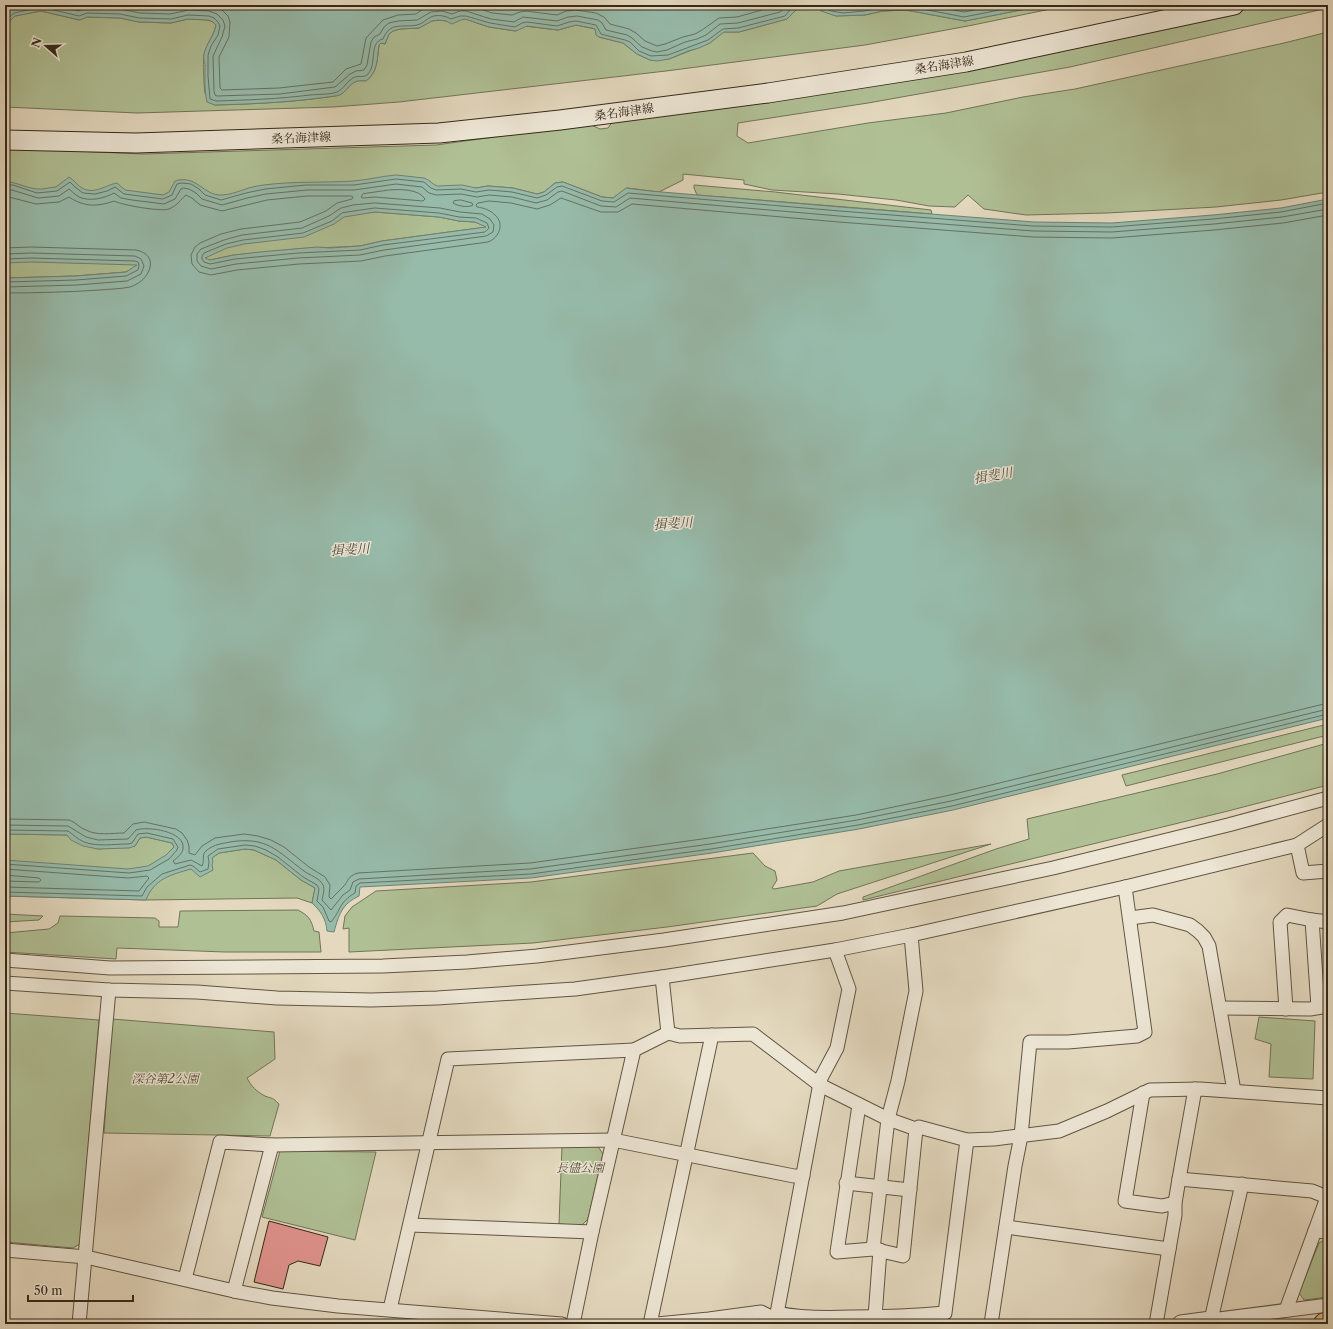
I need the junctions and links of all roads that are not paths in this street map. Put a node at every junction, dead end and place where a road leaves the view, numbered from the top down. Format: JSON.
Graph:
{"nodes":[{"id":1,"x":1234,"y":5,"type":"edge"},
{"id":2,"x":5,"y":140,"type":"edge"},
{"id":3,"x":1328,"y":798,"type":"edge"},
{"id":4,"x":1328,"y":826,"type":"edge"},
{"id":5,"x":1297,"y":845,"type":"junction"},
{"id":6,"x":1328,"y":871,"type":"edge"},
{"id":7,"x":1125,"y":887,"type":"junction"},
{"id":8,"x":1130,"y":918,"type":"junction"},
{"id":9,"x":1312,"y":920,"type":"junction"},
{"id":10,"x":1328,"y":922,"type":"edge"},
{"id":11,"x":911,"y":935,"type":"junction"},
{"id":12,"x":835,"y":950,"type":"junction"},
{"id":13,"x":5,"y":960,"type":"edge"},
{"id":14,"x":662,"y":977,"type":"junction"},
{"id":15,"x":5,"y":982,"type":"edge"},
{"id":16,"x":109,"y":990,"type":"junction"},
{"id":17,"x":1323,"y":1007,"type":"edge"},
{"id":18,"x":1220,"y":1008,"type":"junction"},
{"id":19,"x":1286,"y":1009,"type":"junction"},
{"id":20,"x":668,"y":1033,"type":"junction"},
{"id":21,"x":712,"y":1035,"type":"junction"},
{"id":22,"x":634,"y":1050,"type":"junction"},
{"id":23,"x":820,"y":1085,"type":"junction"},
{"id":24,"x":1195,"y":1089,"type":"junction"},
{"id":25,"x":1234,"y":1091,"type":"junction"},
{"id":26,"x":1143,"y":1093,"type":"junction"},
{"id":27,"x":1328,"y":1098,"type":"edge"},
{"id":28,"x":859,"y":1105,"type":"junction"},
{"id":29,"x":888,"y":1120,"type":"junction"},
{"id":30,"x":916,"y":1129,"type":"junction"},
{"id":31,"x":1021,"y":1136,"type":"junction"},
{"id":32,"x":613,"y":1140,"type":"junction"},
{"id":33,"x":967,"y":1140,"type":"junction"},
{"id":34,"x":428,"y":1143,"type":"junction"},
{"id":35,"x":272,"y":1145,"type":"junction"},
{"id":36,"x":686,"y":1155,"type":"junction"},
{"id":37,"x":803,"y":1176,"type":"junction"},
{"id":38,"x":1178,"y":1179,"type":"junction"},
{"id":39,"x":846,"y":1182,"type":"junction"},
{"id":40,"x":1242,"y":1184,"type":"junction"},
{"id":41,"x":880,"y":1186,"type":"junction"},
{"id":42,"x":910,"y":1190,"type":"junction"},
{"id":43,"x":1328,"y":1196,"type":"edge"},
{"id":44,"x":1175,"y":1203,"type":"junction"},
{"id":45,"x":410,"y":1225,"type":"junction"},
{"id":46,"x":1006,"y":1227,"type":"junction"},
{"id":47,"x":1322,"y":1231,"type":"edge"},
{"id":48,"x":592,"y":1232,"type":"junction"},
{"id":49,"x":1169,"y":1249,"type":"junction"},
{"id":50,"x":5,"y":1250,"type":"edge"},
{"id":51,"x":876,"y":1250,"type":"junction"},
{"id":52,"x":86,"y":1257,"type":"junction"},
{"id":53,"x":185,"y":1279,"type":"junction"},
{"id":54,"x":234,"y":1291,"type":"junction"},
{"id":55,"x":1328,"y":1305,"type":"edge"},
{"id":56,"x":390,"y":1310,"type":"junction"},
{"id":57,"x":1286,"y":1310,"type":"junction"},
{"id":58,"x":875,"y":1317,"type":"junction"},
{"id":59,"x":776,"y":1319,"type":"edge"},
{"id":60,"x":912,"y":1320,"type":"edge"},
{"id":61,"x":1210,"y":1320,"type":"junction"},
{"id":62,"x":79,"y":1324,"type":"edge"},
{"id":63,"x":562,"y":1324,"type":"edge"},
{"id":64,"x":573,"y":1324,"type":"edge"},
{"id":65,"x":650,"y":1324,"type":"edge"},
{"id":66,"x":657,"y":1324,"type":"edge"},
{"id":67,"x":991,"y":1324,"type":"edge"},
{"id":68,"x":1156,"y":1324,"type":"edge"},
{"id":69,"x":1181,"y":1324,"type":"edge"}],
"edges":[{"from":1,"to":2,"type":"main road","name":"桑名海津線"},
{"from":3,"to":13,"type":"street"},
{"from":4,"to":5,"type":"street"},
{"from":5,"to":6,"type":"street"},
{"from":5,"to":7,"type":"street"},
{"from":7,"to":8,"type":"street"},
{"from":7,"to":11,"type":"street"},
{"from":8,"to":18,"type":"street"},
{"from":8,"to":31,"type":"street"},
{"from":9,"to":10,"type":"street"},
{"from":9,"to":17,"type":"street"},
{"from":9,"to":19,"type":"street"},
{"from":11,"to":12,"type":"street"},
{"from":11,"to":29,"type":"street"},
{"from":12,"to":14,"type":"street"},
{"from":12,"to":23,"type":"street"},
{"from":14,"to":16,"type":"street"},
{"from":14,"to":20,"type":"street"},
{"from":15,"to":16,"type":"street"},
{"from":16,"to":52,"type":"street"},
{"from":17,"to":19,"type":"street"},
{"from":18,"to":19,"type":"street"},
{"from":18,"to":25,"type":"street"},
{"from":20,"to":21,"type":"street"},
{"from":20,"to":22,"type":"street"},
{"from":21,"to":23,"type":"street"},
{"from":21,"to":36,"type":"street"},
{"from":22,"to":32,"type":"street"},
{"from":22,"to":34,"type":"street"},
{"from":23,"to":28,"type":"street"},
{"from":23,"to":37,"type":"street"},
{"from":24,"to":25,"type":"street"},
{"from":24,"to":26,"type":"street"},
{"from":24,"to":38,"type":"street"},
{"from":25,"to":27,"type":"street"},
{"from":26,"to":31,"type":"street"},
{"from":26,"to":44,"type":"street"},
{"from":28,"to":29,"type":"street"},
{"from":28,"to":39,"type":"street"},
{"from":29,"to":30,"type":"street"},
{"from":29,"to":41,"type":"street"},
{"from":30,"to":33,"type":"street"},
{"from":30,"to":42,"type":"street"},
{"from":31,"to":33,"type":"street"},
{"from":31,"to":46,"type":"street"},
{"from":32,"to":34,"type":"street"},
{"from":32,"to":36,"type":"street"},
{"from":32,"to":48,"type":"street"},
{"from":33,"to":60,"type":"street"},
{"from":34,"to":35,"type":"street"},
{"from":34,"to":45,"type":"street"},
{"from":35,"to":53,"type":"street"},
{"from":35,"to":54,"type":"street"},
{"from":36,"to":37,"type":"street"},
{"from":36,"to":65,"type":"street"},
{"from":37,"to":59,"type":"street"},
{"from":38,"to":40,"type":"street"},
{"from":38,"to":44,"type":"street"},
{"from":39,"to":41,"type":"street"},
{"from":39,"to":51,"type":"street"},
{"from":40,"to":43,"type":"street"},
{"from":40,"to":61,"type":"street"},
{"from":41,"to":42,"type":"street"},
{"from":41,"to":51,"type":"street"},
{"from":42,"to":51,"type":"street"},
{"from":43,"to":47,"type":"street"},
{"from":44,"to":49,"type":"street"},
{"from":45,"to":48,"type":"street"},
{"from":45,"to":56,"type":"street"},
{"from":46,"to":49,"type":"street"},
{"from":46,"to":67,"type":"street"},
{"from":47,"to":57,"type":"street"},
{"from":48,"to":64,"type":"street"},
{"from":49,"to":68,"type":"street"},
{"from":50,"to":52,"type":"street"},
{"from":51,"to":58,"type":"street"},
{"from":52,"to":53,"type":"street"},
{"from":52,"to":62,"type":"street"},
{"from":53,"to":54,"type":"street"},
{"from":54,"to":56,"type":"street"},
{"from":55,"to":57,"type":"street"},
{"from":56,"to":63,"type":"street"},
{"from":57,"to":61,"type":"street"},
{"from":58,"to":59,"type":"street"},
{"from":58,"to":60,"type":"street"},
{"from":59,"to":66,"type":"street"},
{"from":61,"to":69,"type":"street"}]}
